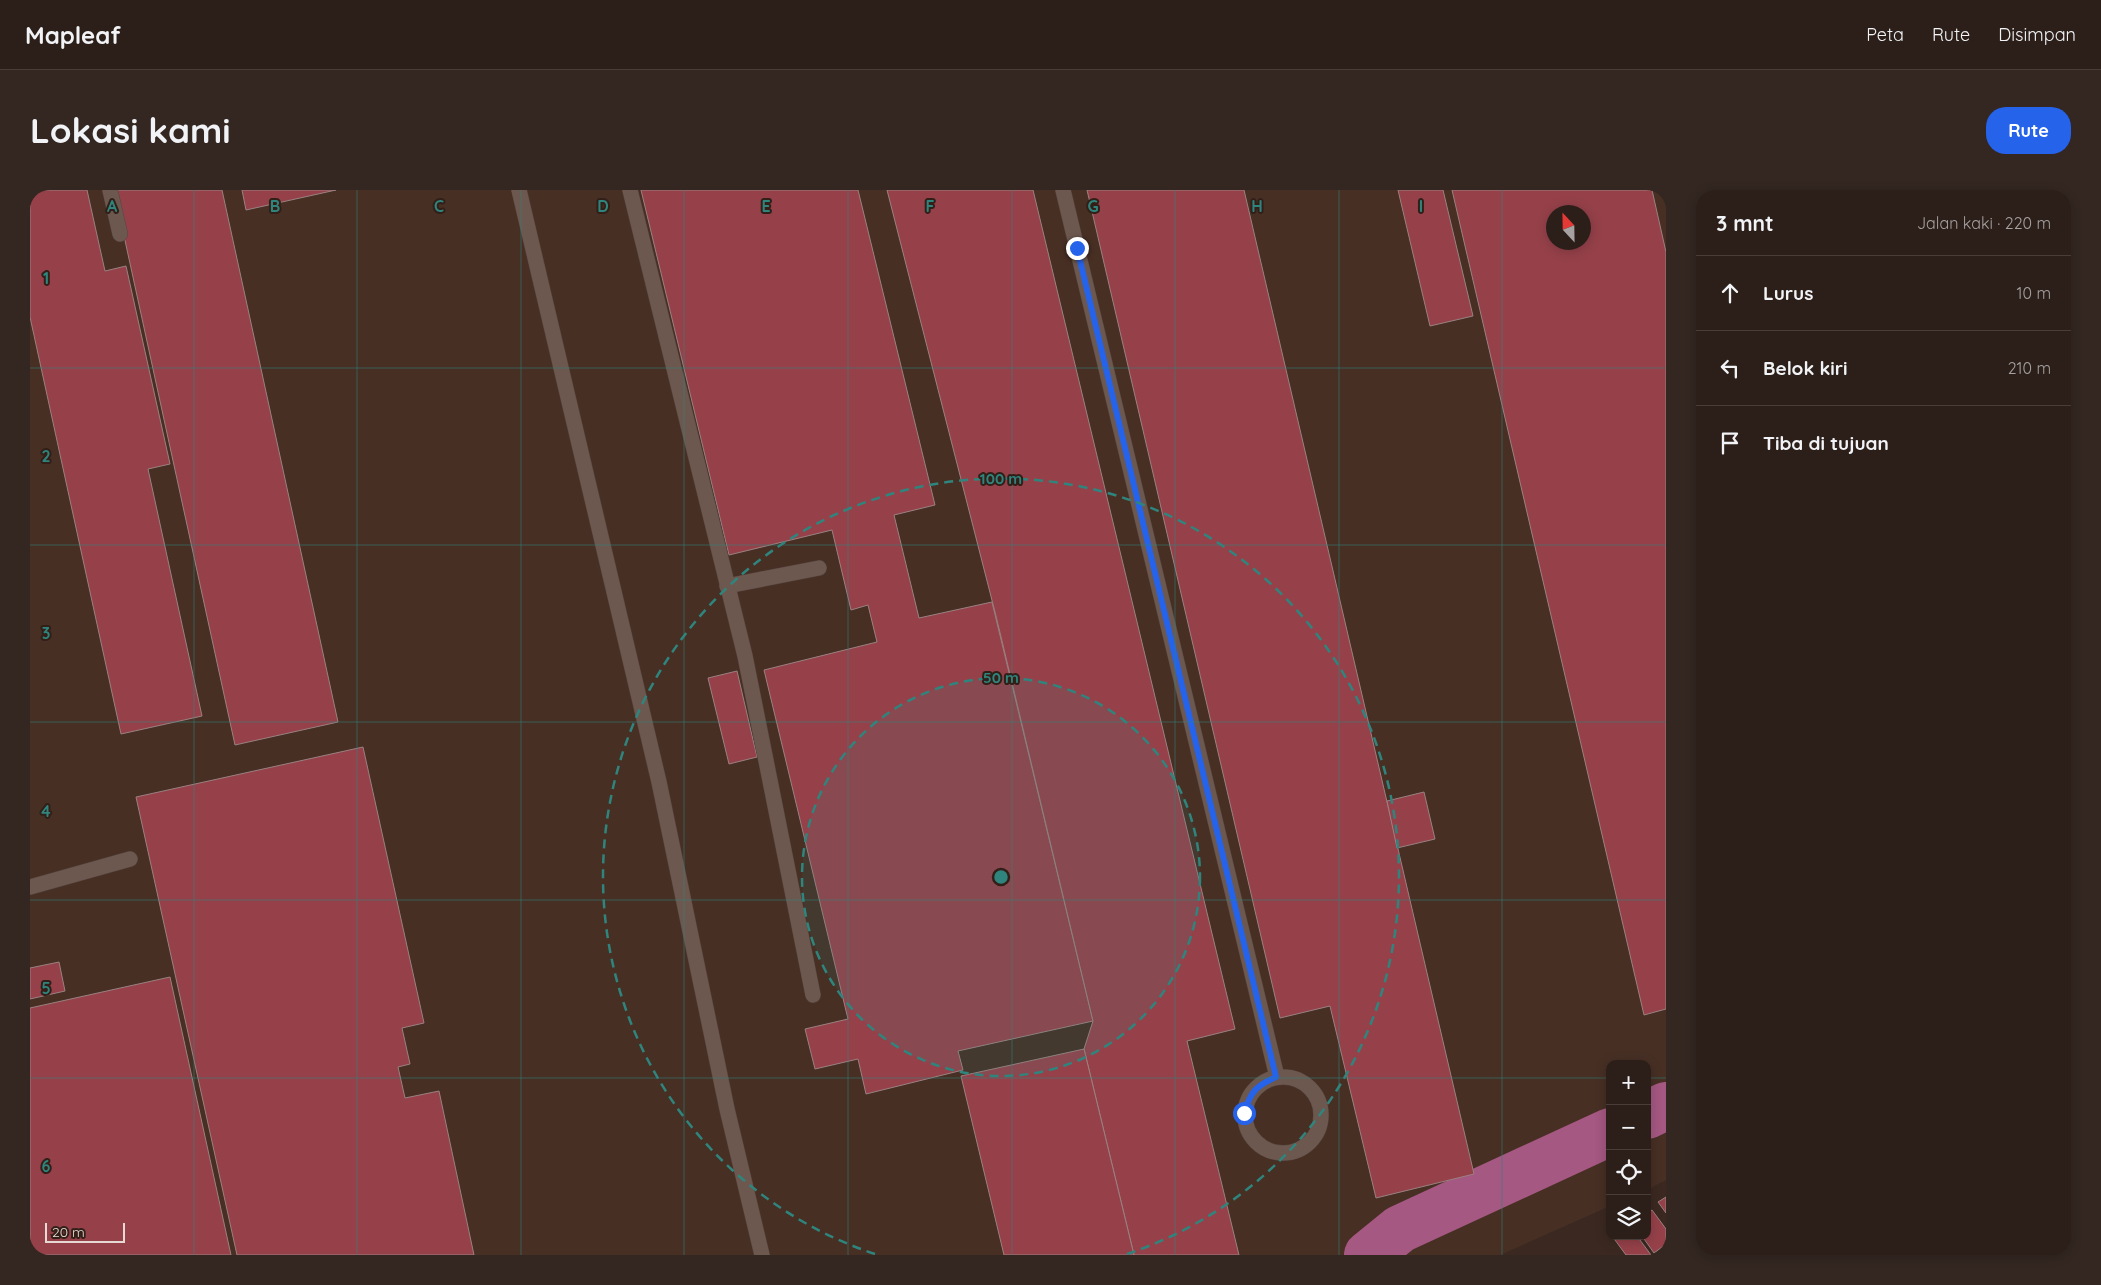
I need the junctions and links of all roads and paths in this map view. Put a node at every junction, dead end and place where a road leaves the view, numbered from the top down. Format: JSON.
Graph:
{"nodes":[{"id":1,"x":110,"y":190,"type":"edge"},
{"id":2,"x":519,"y":190,"type":"edge"},
{"id":3,"x":630,"y":190,"type":"edge"},
{"id":4,"x":1063,"y":190,"type":"edge"},
{"id":5,"x":120,"y":234,"type":"dead end"},
{"id":6,"x":819,"y":568,"type":"dead end"},
{"id":7,"x":727,"y":586,"type":"junction"},
{"id":8,"x":130,"y":859,"type":"dead end"},
{"id":9,"x":30,"y":887,"type":"edge"},
{"id":10,"x":813,"y":995,"type":"dead end"},
{"id":11,"x":1276,"y":1077,"type":"junction"},
{"id":12,"x":762,"y":1255,"type":"edge"}],
"edges":[{"from":1,"to":5,"type":"lane"},
{"from":2,"to":12,"type":"lane"},
{"from":3,"to":7,"type":"lane"},
{"from":4,"to":11,"type":"lane"},
{"from":6,"to":7,"type":"lane"},
{"from":7,"to":10,"type":"lane"},
{"from":8,"to":9,"type":"lane"},
{"from":11,"to":11,"type":"lane"}]}
